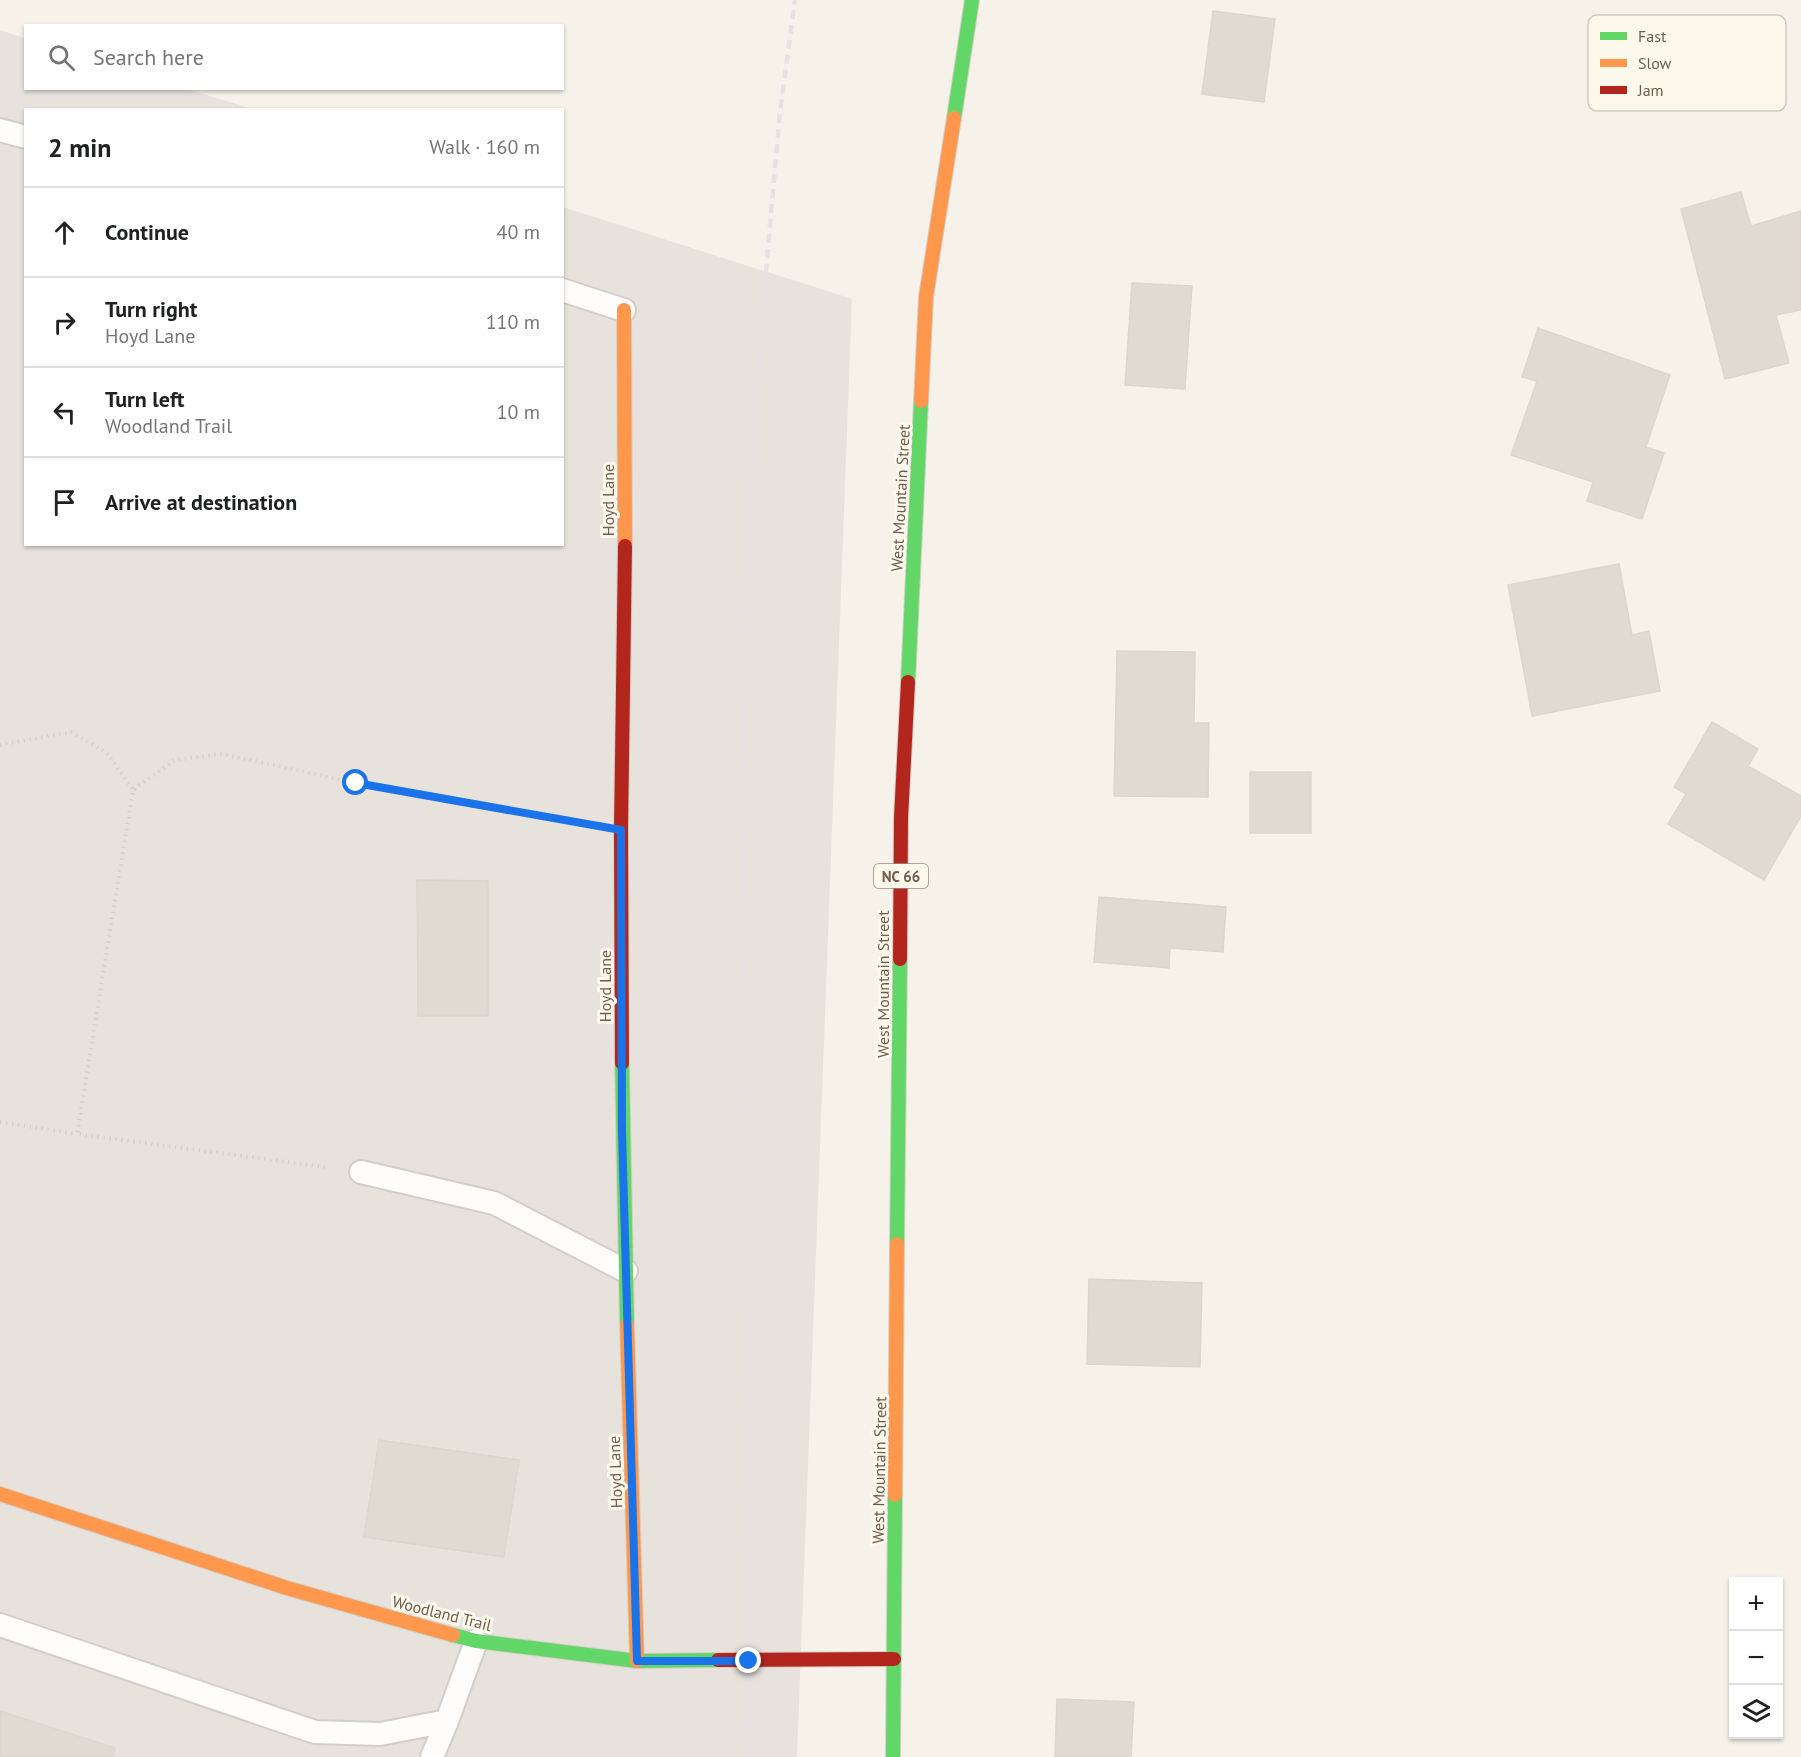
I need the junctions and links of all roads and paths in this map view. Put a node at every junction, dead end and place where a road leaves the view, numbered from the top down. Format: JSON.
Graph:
{"nodes":[{"id":1,"x":972,"y":0,"type":"edge"},
{"id":2,"x":0,"y":130,"type":"edge"},
{"id":3,"x":24,"y":136,"type":"edge"},
{"id":4,"x":564,"y":291,"type":"edge"},
{"id":5,"x":624,"y":310,"type":"joint"},
{"id":6,"x":0,"y":745,"type":"edge"},
{"id":7,"x":133,"y":790,"type":"junction"},
{"id":8,"x":621,"y":830,"type":"junction"},
{"id":9,"x":0,"y":1122,"type":"edge"},
{"id":10,"x":77,"y":1134,"type":"junction"},
{"id":11,"x":361,"y":1172,"type":"joint"},
{"id":12,"x":626,"y":1271,"type":"junction"},
{"id":13,"x":0,"y":1494,"type":"edge"},
{"id":14,"x":0,"y":1625,"type":"edge"},
{"id":15,"x":476,"y":1641,"type":"junction"},
{"id":16,"x":894,"y":1659,"type":"junction"},
{"id":17,"x":637,"y":1661,"type":"junction"},
{"id":18,"x":447,"y":1721,"type":"junction"},
{"id":19,"x":432,"y":1757,"type":"edge"},
{"id":20,"x":893,"y":1757,"type":"edge"}],
"edges":[{"from":1,"to":16,"type":"street","name":"West Mountain Street","number":"NC 66"},
{"from":2,"to":3,"type":"lane"},
{"from":4,"to":5,"type":"lane"},
{"from":5,"to":8,"type":"street","name":"Hoyd Lane"},
{"from":6,"to":7,"type":"path"},
{"from":7,"to":8,"type":"path"},
{"from":7,"to":10,"type":"path"},
{"from":8,"to":12,"type":"street","name":"Hoyd Lane"},
{"from":9,"to":10,"type":"path"},
{"from":10,"to":11,"type":"path"},
{"from":11,"to":12,"type":"lane"},
{"from":12,"to":17,"type":"street","name":"Hoyd Lane"},
{"from":13,"to":15,"type":"street","name":"Woodland Trail"},
{"from":14,"to":18,"type":"lane"},
{"from":15,"to":17,"type":"street","name":"Woodland Trail"},
{"from":15,"to":18,"type":"lane"},
{"from":16,"to":17,"type":"street","name":"Woodland Trail"},
{"from":16,"to":20,"type":"street","name":"West Mountain Street","number":"NC 66"},
{"from":18,"to":19,"type":"lane"}]}
